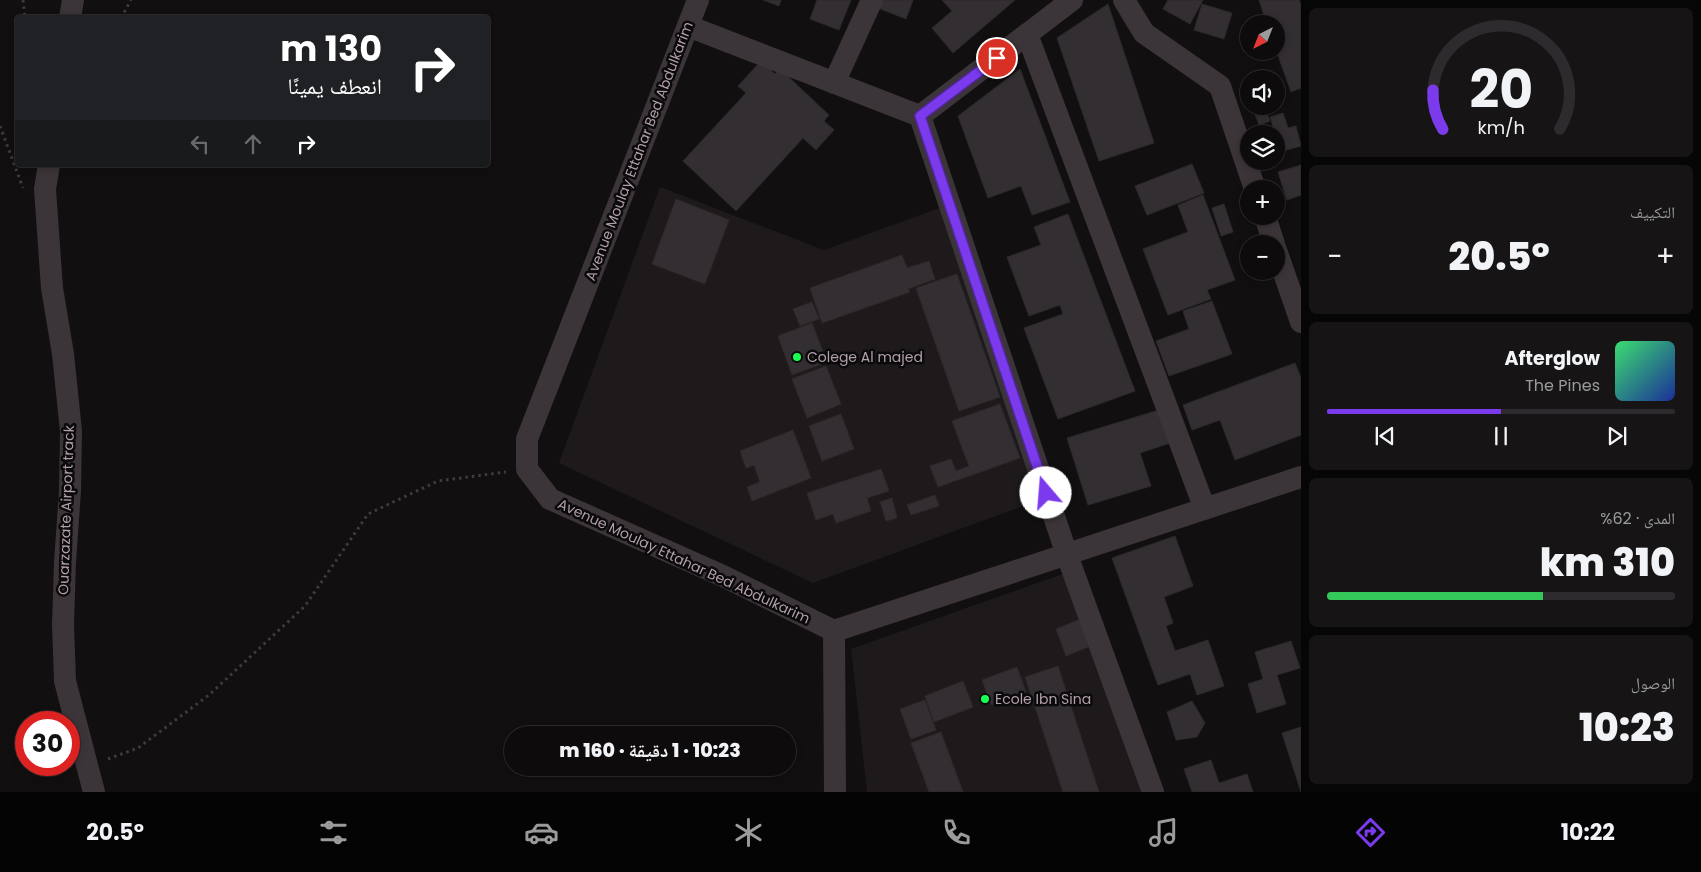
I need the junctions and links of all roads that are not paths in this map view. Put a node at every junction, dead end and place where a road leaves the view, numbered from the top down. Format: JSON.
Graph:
{"nodes":[{"id":1,"x":73,"y":0,"type":"edge"},
{"id":2,"x":698,"y":0,"type":"edge"},
{"id":3,"x":872,"y":0,"type":"edge"},
{"id":4,"x":1072,"y":0,"type":"edge"},
{"id":5,"x":1124,"y":0,"type":"edge"},
{"id":6,"x":70,"y":15,"type":"edge"},
{"id":7,"x":688,"y":26,"type":"junction"},
{"id":8,"x":1027,"y":34,"type":"junction"},
{"id":9,"x":834,"y":83,"type":"junction"},
{"id":10,"x":920,"y":116,"type":"junction"},
{"id":11,"x":48,"y":167,"type":"edge"},
{"id":12,"x":1253,"y":180,"type":"edge"},
{"id":13,"x":1285,"y":276,"type":"edge"},
{"id":14,"x":1301,"y":322,"type":"edge"},
{"id":15,"x":1301,"y":477,"type":"edge"},
{"id":16,"x":1205,"y":509,"type":"junction"},
{"id":17,"x":1067,"y":555,"type":"junction"},
{"id":18,"x":834,"y":631,"type":"junction"},
{"id":19,"x":94,"y":792,"type":"edge"},
{"id":20,"x":835,"y":792,"type":"edge"},
{"id":21,"x":1153,"y":792,"type":"edge"}],
"edges":[{"from":1,"to":6,"type":"street"},
{"from":2,"to":7,"type":"street","name":"Avenue Moulay Ettahar Bed Abdulkarim"},
{"from":3,"to":9,"type":"street"},
{"from":4,"to":8,"type":"street"},
{"from":5,"to":12,"type":"street"},
{"from":7,"to":9,"type":"street"},
{"from":7,"to":18,"type":"street","name":"Avenue Moulay Ettahar Bed Abdulkarim"},
{"from":8,"to":10,"type":"street"},
{"from":8,"to":16,"type":"street"},
{"from":9,"to":10,"type":"street"},
{"from":10,"to":17,"type":"street"},
{"from":11,"to":19,"type":"street","name":"Ouarzazate Airport track"},
{"from":13,"to":14,"type":"street"},
{"from":15,"to":16,"type":"street"},
{"from":16,"to":17,"type":"street"},
{"from":17,"to":18,"type":"street"},
{"from":17,"to":21,"type":"street"},
{"from":18,"to":20,"type":"street"}]}
